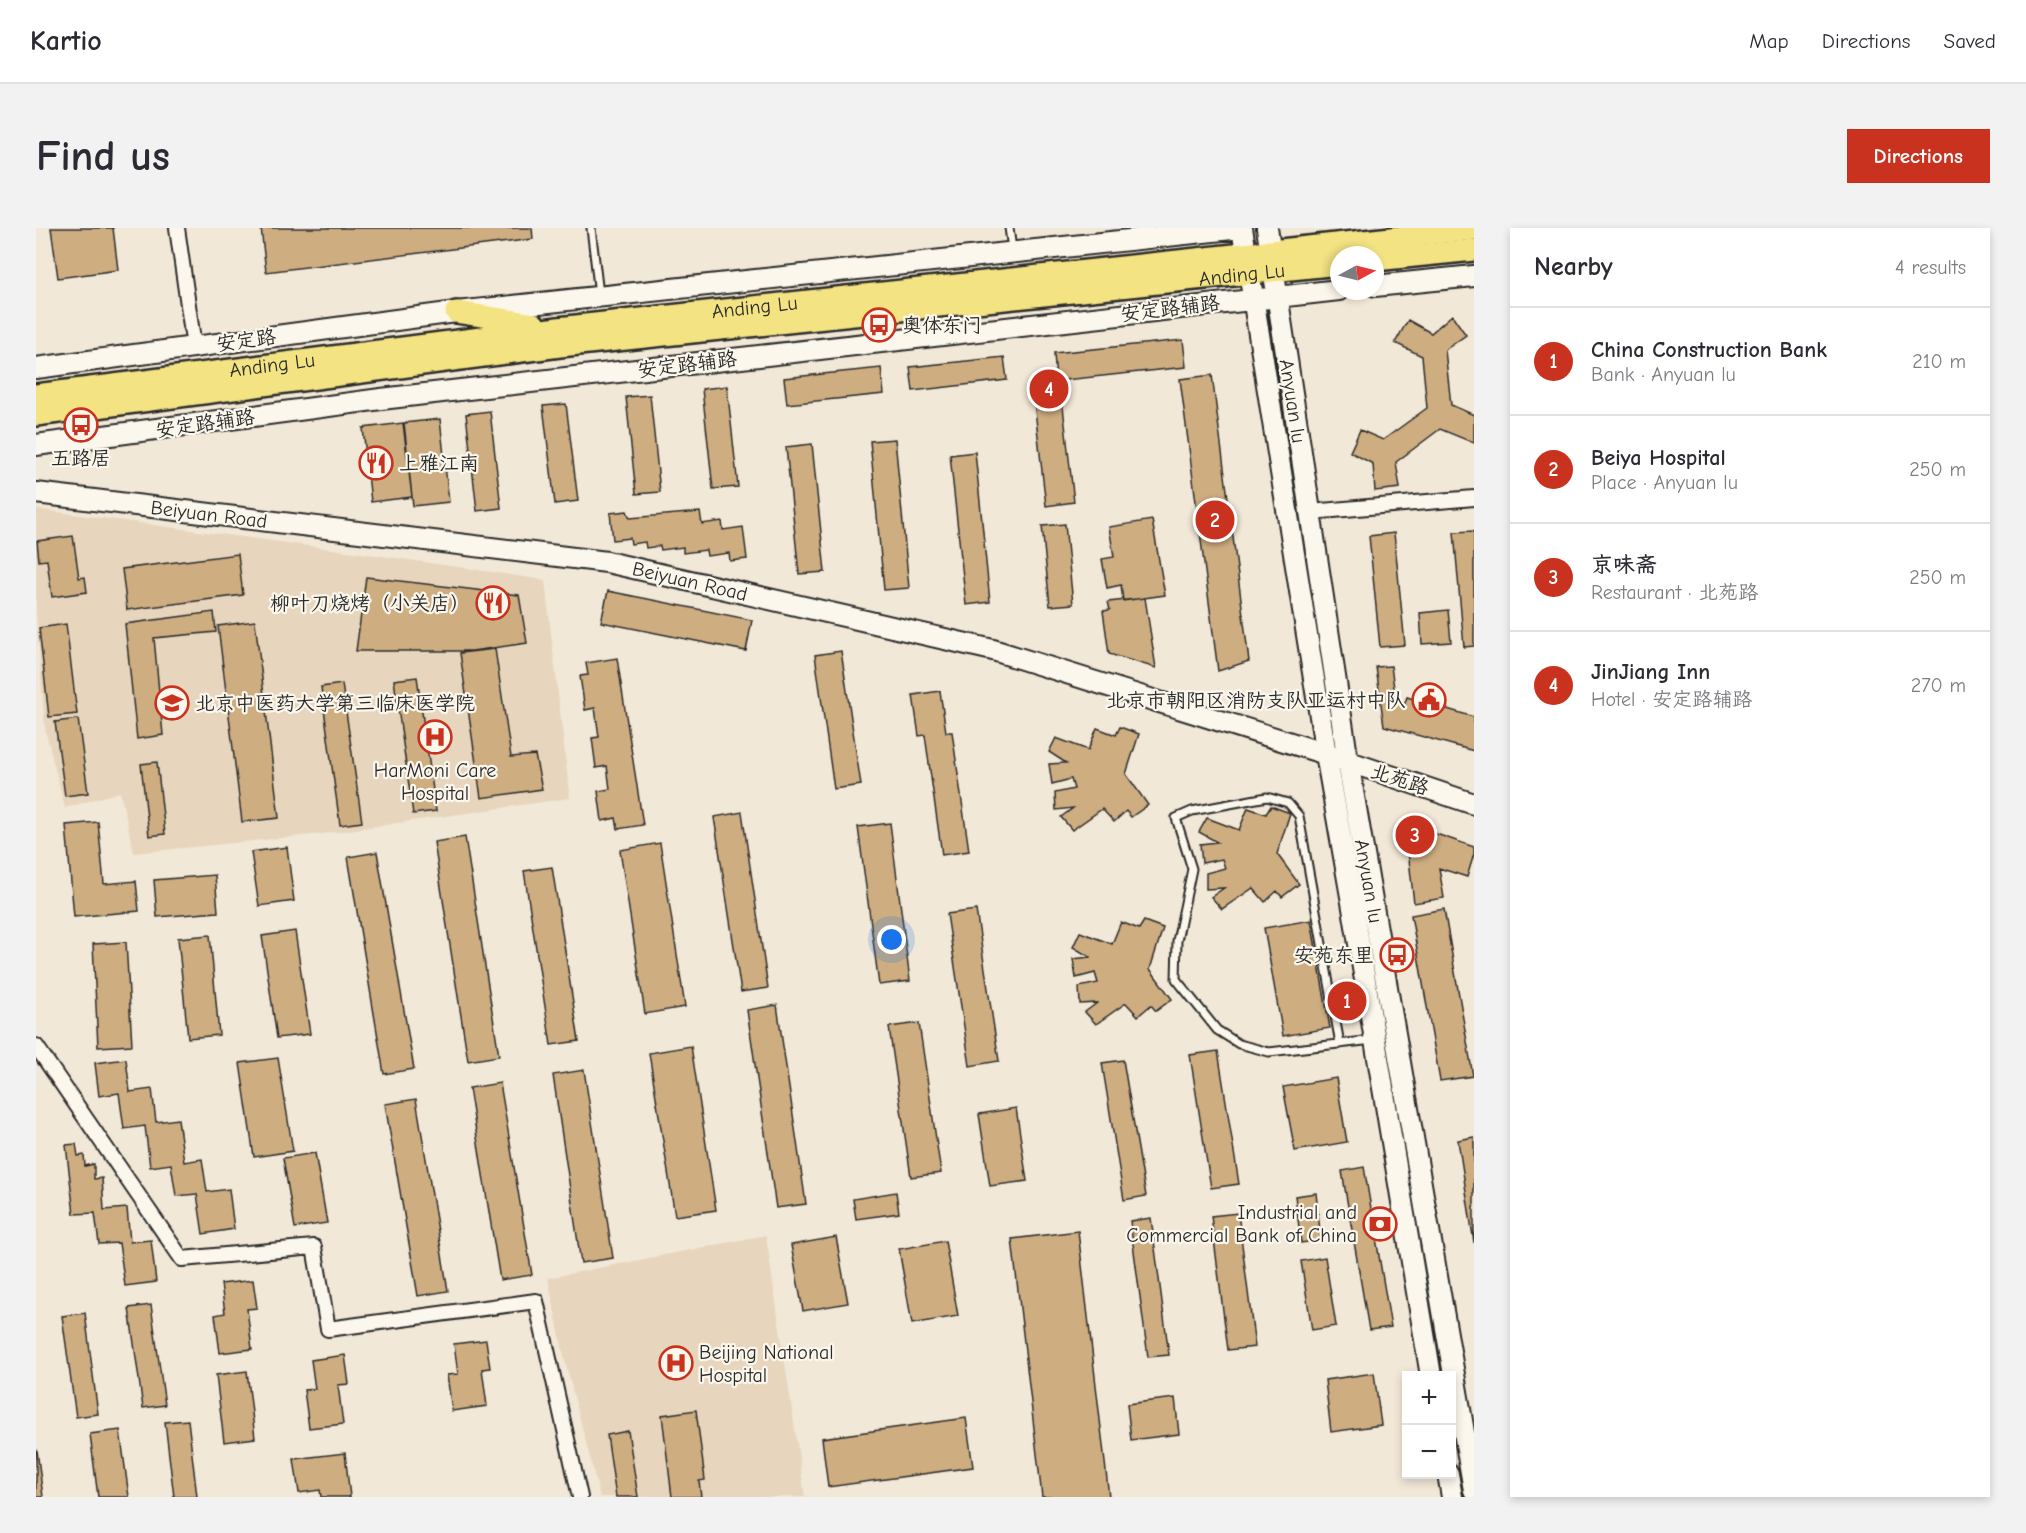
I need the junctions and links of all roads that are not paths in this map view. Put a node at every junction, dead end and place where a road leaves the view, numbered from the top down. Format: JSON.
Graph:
{"nodes":[{"id":1,"x":177,"y":228,"type":"edge"},
{"id":2,"x":591,"y":228,"type":"edge"},
{"id":3,"x":1009,"y":228,"type":"edge"},
{"id":4,"x":1241,"y":228,"type":"edge"},
{"id":5,"x":1267,"y":228,"type":"edge"},
{"id":6,"x":1474,"y":229,"type":"edge"},
{"id":7,"x":1474,"y":250,"type":"edge"},
{"id":8,"x":1012,"y":252,"type":"junction"},
{"id":9,"x":1384,"y":259,"type":"edge"},
{"id":10,"x":1271,"y":261,"type":"junction"},
{"id":11,"x":1247,"y":264,"type":"junction"},
{"id":12,"x":1330,"y":264,"type":"edge"},
{"id":13,"x":1474,"y":276,"type":"edge"},
{"id":14,"x":1384,"y":285,"type":"edge"},
{"id":15,"x":1330,"y":291,"type":"edge"},
{"id":16,"x":1047,"y":294,"type":"junction"},
{"id":17,"x":600,"y":297,"type":"junction"},
{"id":18,"x":1277,"y":297,"type":"junction"},
{"id":19,"x":1253,"y":299,"type":"junction"},
{"id":20,"x":456,"y":312,"type":"junction"},
{"id":21,"x":1100,"y":316,"type":"junction"},
{"id":22,"x":558,"y":328,"type":"junction"},
{"id":23,"x":194,"y":347,"type":"junction"},
{"id":24,"x":36,"y":368,"type":"edge"},
{"id":25,"x":36,"y":395,"type":"edge"},
{"id":26,"x":36,"y":415,"type":"edge"},
{"id":27,"x":36,"y":445,"type":"edge"},
{"id":28,"x":36,"y":493,"type":"edge"},
{"id":29,"x":1474,"y":498,"type":"edge"},
{"id":30,"x":1310,"y":512,"type":"junction"},
{"id":31,"x":1326,"y":754,"type":"junction"},
{"id":32,"x":1348,"y":762,"type":"junction"},
{"id":33,"x":1474,"y":804,"type":"edge"},
{"id":34,"x":1375,"y":1040,"type":"junction"},
{"id":35,"x":1340,"y":1044,"type":"junction"},
{"id":36,"x":36,"y":1046,"type":"edge"},
{"id":37,"x":1430,"y":1371,"type":"edge"},
{"id":38,"x":1449,"y":1479,"type":"edge"},
{"id":39,"x":1474,"y":1490,"type":"edge"},
{"id":40,"x":580,"y":1497,"type":"edge"},
{"id":41,"x":1452,"y":1497,"type":"edge"}],
"edges":[{"from":1,"to":23,"type":"street"},
{"from":2,"to":17,"type":"lane"},
{"from":3,"to":8,"type":"lane"},
{"from":4,"to":8,"type":"street"},
{"from":4,"to":11,"type":"street","name":"Anyuan lu"},
{"from":5,"to":10,"type":"street","name":"Anyuan lu"},
{"from":6,"to":10,"type":"main road","name":"Anding Lu"},
{"from":7,"to":9,"type":"main road"},
{"from":8,"to":17,"type":"street"},
{"from":10,"to":11,"type":"main road","name":"Anding Lu"},
{"from":10,"to":12,"type":"main road","name":"Anding Lu"},
{"from":10,"to":18,"type":"street","name":"Anyuan lu"},
{"from":11,"to":16,"type":"main road","name":"Anding Lu"},
{"from":11,"to":19,"type":"street","name":"Anyuan lu"},
{"from":11,"to":22,"type":"main road","name":"Anding Lu"},
{"from":13,"to":14,"type":"street"},
{"from":15,"to":18,"type":"street","name":"安定路辅路"},
{"from":16,"to":21,"type":"street"},
{"from":16,"to":26,"type":"main road","name":"Anding Lu"},
{"from":17,"to":20,"type":"street"},
{"from":18,"to":19,"type":"street","name":"安定路辅路"},
{"from":18,"to":30,"type":"street","name":"Anyuan lu"},
{"from":19,"to":21,"type":"street","name":"安定路辅路"},
{"from":19,"to":31,"type":"street","name":"Anyuan lu"},
{"from":20,"to":22,"type":"main road"},
{"from":20,"to":23,"type":"street","name":"安定路"},
{"from":21,"to":27,"type":"street","name":"安定路辅路"},
{"from":22,"to":25,"type":"main road","name":"Anding Lu"},
{"from":23,"to":24,"type":"street","name":"安定路"},
{"from":28,"to":31,"type":"street","name":"Beiyuan Road"},
{"from":29,"to":30,"type":"street"},
{"from":30,"to":32,"type":"street","name":"Anyuan lu"},
{"from":31,"to":32,"type":"street","name":"北苑路"},
{"from":31,"to":34,"type":"street","name":"Anyuan lu"},
{"from":32,"to":33,"type":"street","name":"北苑路"},
{"from":32,"to":39,"type":"street","name":"Anyuan lu"},
{"from":34,"to":35,"type":"lane"},
{"from":34,"to":37,"type":"street","name":"Anyuan lu"},
{"from":35,"to":35,"type":"lane"},
{"from":36,"to":40,"type":"street"},
{"from":38,"to":41,"type":"street"}]}
